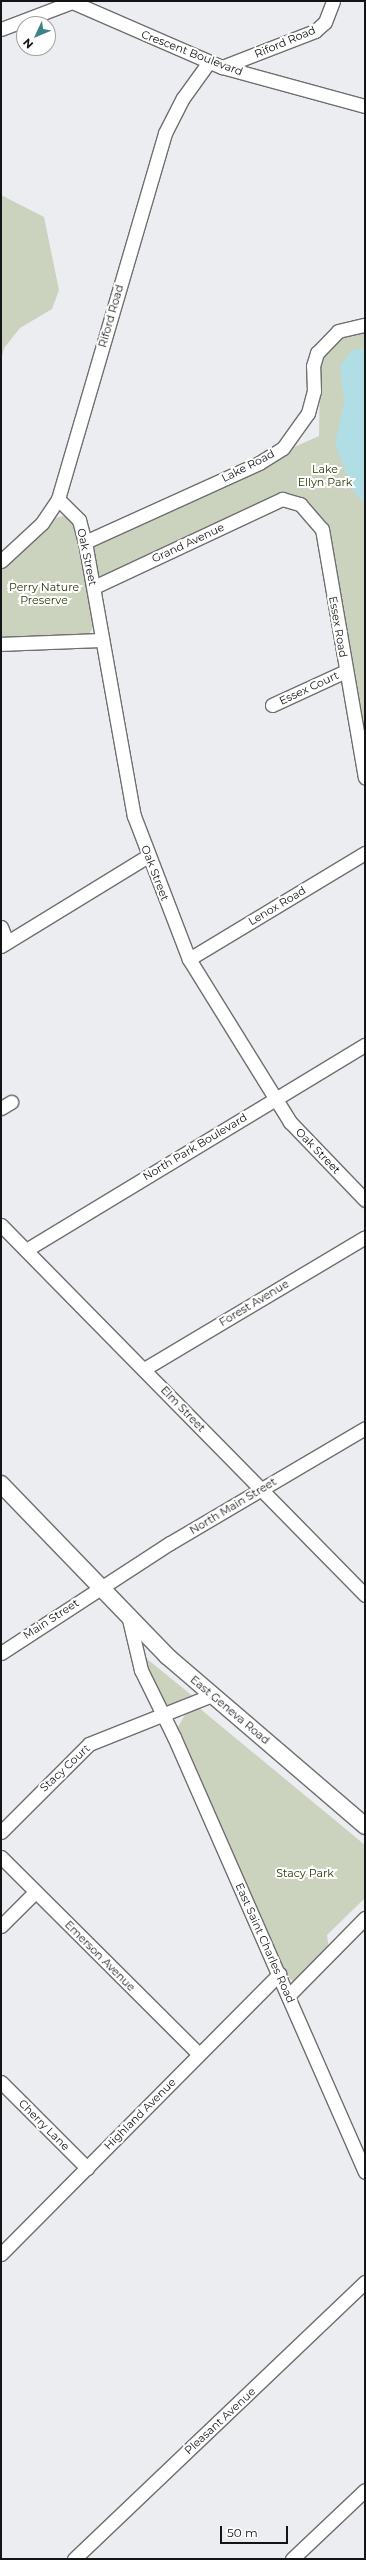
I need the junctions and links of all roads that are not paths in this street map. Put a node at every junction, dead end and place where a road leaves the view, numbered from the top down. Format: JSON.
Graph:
{"nodes":[{"id":1,"x":333,"y":1,"type":"edge"},
{"id":2,"x":71,"y":2,"type":"edge"},
{"id":3,"x":1,"y":29,"type":"edge"},
{"id":4,"x":210,"y":62,"type":"junction"},
{"id":5,"x":222,"y":67,"type":"junction"},
{"id":6,"x":365,"y":106,"type":"edge"},
{"id":7,"x":365,"y":325,"type":"edge"},
{"id":8,"x":58,"y":499,"type":"junction"},
{"id":9,"x":282,"y":499,"type":"joint"},
{"id":10,"x":85,"y":542,"type":"junction"},
{"id":11,"x":1,"y":561,"type":"edge"},
{"id":12,"x":94,"y":587,"type":"junction"},
{"id":13,"x":101,"y":640,"type":"junction"},
{"id":14,"x":1,"y":644,"type":"edge"},
{"id":15,"x":346,"y":671,"type":"junction"},
{"id":16,"x":272,"y":705,"type":"dead end"},
{"id":17,"x":365,"y":777,"type":"edge"},
{"id":18,"x":365,"y":853,"type":"edge"},
{"id":19,"x":148,"y":856,"type":"junction"},
{"id":20,"x":1,"y":927,"type":"edge"},
{"id":21,"x":4,"y":944,"type":"edge"},
{"id":22,"x":189,"y":959,"type":"junction"},
{"id":23,"x":365,"y":1045,"type":"edge"},
{"id":24,"x":274,"y":1100,"type":"junction"},
{"id":25,"x":365,"y":1200,"type":"edge"},
{"id":26,"x":1,"y":1225,"type":"edge"},
{"id":27,"x":365,"y":1237,"type":"edge"},
{"id":28,"x":26,"y":1250,"type":"junction"},
{"id":29,"x":144,"y":1368,"type":"junction"},
{"id":30,"x":365,"y":1428,"type":"edge"},
{"id":31,"x":1,"y":1484,"type":"edge"},
{"id":32,"x":261,"y":1489,"type":"junction"},
{"id":33,"x":102,"y":1586,"type":"junction"},
{"id":34,"x":365,"y":1594,"type":"edge"},
{"id":35,"x":128,"y":1615,"type":"junction"},
{"id":36,"x":1,"y":1653,"type":"edge"},
{"id":37,"x":212,"y":1695,"type":"junction"},
{"id":38,"x":163,"y":1715,"type":"junction"},
{"id":39,"x":363,"y":1821,"type":"edge"},
{"id":40,"x":1,"y":1832,"type":"edge"},
{"id":41,"x":1,"y":1857,"type":"edge"},
{"id":42,"x":35,"y":1892,"type":"junction"},
{"id":43,"x":365,"y":1918,"type":"edge"},
{"id":44,"x":1,"y":1926,"type":"edge"},
{"id":45,"x":279,"y":1974,"type":"junction"},
{"id":46,"x":288,"y":1996,"type":"junction"},
{"id":47,"x":199,"y":2054,"type":"junction"},
{"id":48,"x":1,"y":2082,"type":"edge"},
{"id":49,"x":87,"y":2168,"type":"junction"},
{"id":50,"x":365,"y":2172,"type":"edge"},
{"id":51,"x":1,"y":2254,"type":"edge"},
{"id":52,"x":365,"y":2282,"type":"edge"},
{"id":53,"x":365,"y":2490,"type":"edge"},
{"id":54,"x":74,"y":2559,"type":"edge"},
{"id":55,"x":292,"y":2559,"type":"edge"}],
"edges":[{"from":1,"to":5,"type":"street","name":"Riford Road"},
{"from":2,"to":3,"type":"street"},
{"from":2,"to":4,"type":"street","name":"Crescent Boulevard"},
{"from":4,"to":5,"type":"street","name":"Crescent Boulevard"},
{"from":4,"to":8,"type":"street","name":"Riford Road"},
{"from":5,"to":6,"type":"street","name":"Crescent Boulevard"},
{"from":7,"to":10,"type":"street","name":"Lake Road"},
{"from":8,"to":10,"type":"street","name":"Oak Street"},
{"from":8,"to":11,"type":"street","name":"Riford Road"},
{"from":9,"to":12,"type":"street","name":"Grand Avenue"},
{"from":9,"to":15,"type":"street","name":"Essex Road"},
{"from":10,"to":12,"type":"street","name":"Oak Street"},
{"from":12,"to":13,"type":"street","name":"Oak Street"},
{"from":13,"to":14,"type":"street"},
{"from":13,"to":19,"type":"street","name":"Oak Street"},
{"from":15,"to":16,"type":"street","name":"Essex Court"},
{"from":15,"to":17,"type":"street","name":"Essex Road"},
{"from":18,"to":22,"type":"street","name":"Lenox Road"},
{"from":19,"to":21,"type":"street"},
{"from":19,"to":22,"type":"street","name":"Oak Street"},
{"from":20,"to":21,"type":"street"},
{"from":22,"to":24,"type":"street","name":"Oak Street"},
{"from":23,"to":24,"type":"street","name":"North Park Boulevard"},
{"from":24,"to":25,"type":"street","name":"Oak Street"},
{"from":24,"to":28,"type":"street","name":"North Park Boulevard"},
{"from":26,"to":28,"type":"street","name":"Elm Street"},
{"from":27,"to":29,"type":"street","name":"Forest Avenue"},
{"from":28,"to":29,"type":"street","name":"Elm Street"},
{"from":29,"to":32,"type":"street","name":"Elm Street"},
{"from":30,"to":32,"type":"street","name":"North Main Street"},
{"from":31,"to":33,"type":"main road"},
{"from":32,"to":33,"type":"street","name":"North Main Street"},
{"from":32,"to":34,"type":"street","name":"Elm Street"},
{"from":33,"to":35,"type":"main road","name":"East Geneva Road"},
{"from":33,"to":36,"type":"street","name":"Main Street"},
{"from":35,"to":37,"type":"main road","name":"East Geneva Road"},
{"from":35,"to":38,"type":"street","name":"East Saint Charles Road"},
{"from":37,"to":38,"type":"street","name":"Stacy Court"},
{"from":37,"to":39,"type":"main road","name":"East Geneva Road"},
{"from":38,"to":40,"type":"street","name":"Stacy Court"},
{"from":38,"to":45,"type":"street","name":"East Saint Charles Road"},
{"from":41,"to":42,"type":"street","name":"Emerson Avenue"},
{"from":42,"to":44,"type":"street"},
{"from":42,"to":47,"type":"street","name":"Emerson Avenue"},
{"from":43,"to":46,"type":"street"},
{"from":45,"to":46,"type":"street","name":"East Saint Charles Road"},
{"from":45,"to":47,"type":"street","name":"Highland Avenue"},
{"from":46,"to":50,"type":"street","name":"East Saint Charles Road"},
{"from":47,"to":49,"type":"street","name":"Highland Avenue"},
{"from":48,"to":49,"type":"street","name":"Cherry Lane"},
{"from":49,"to":51,"type":"street","name":"Highland Avenue"},
{"from":52,"to":54,"type":"street","name":"Pleasant Avenue"},
{"from":53,"to":55,"type":"street"}]}
